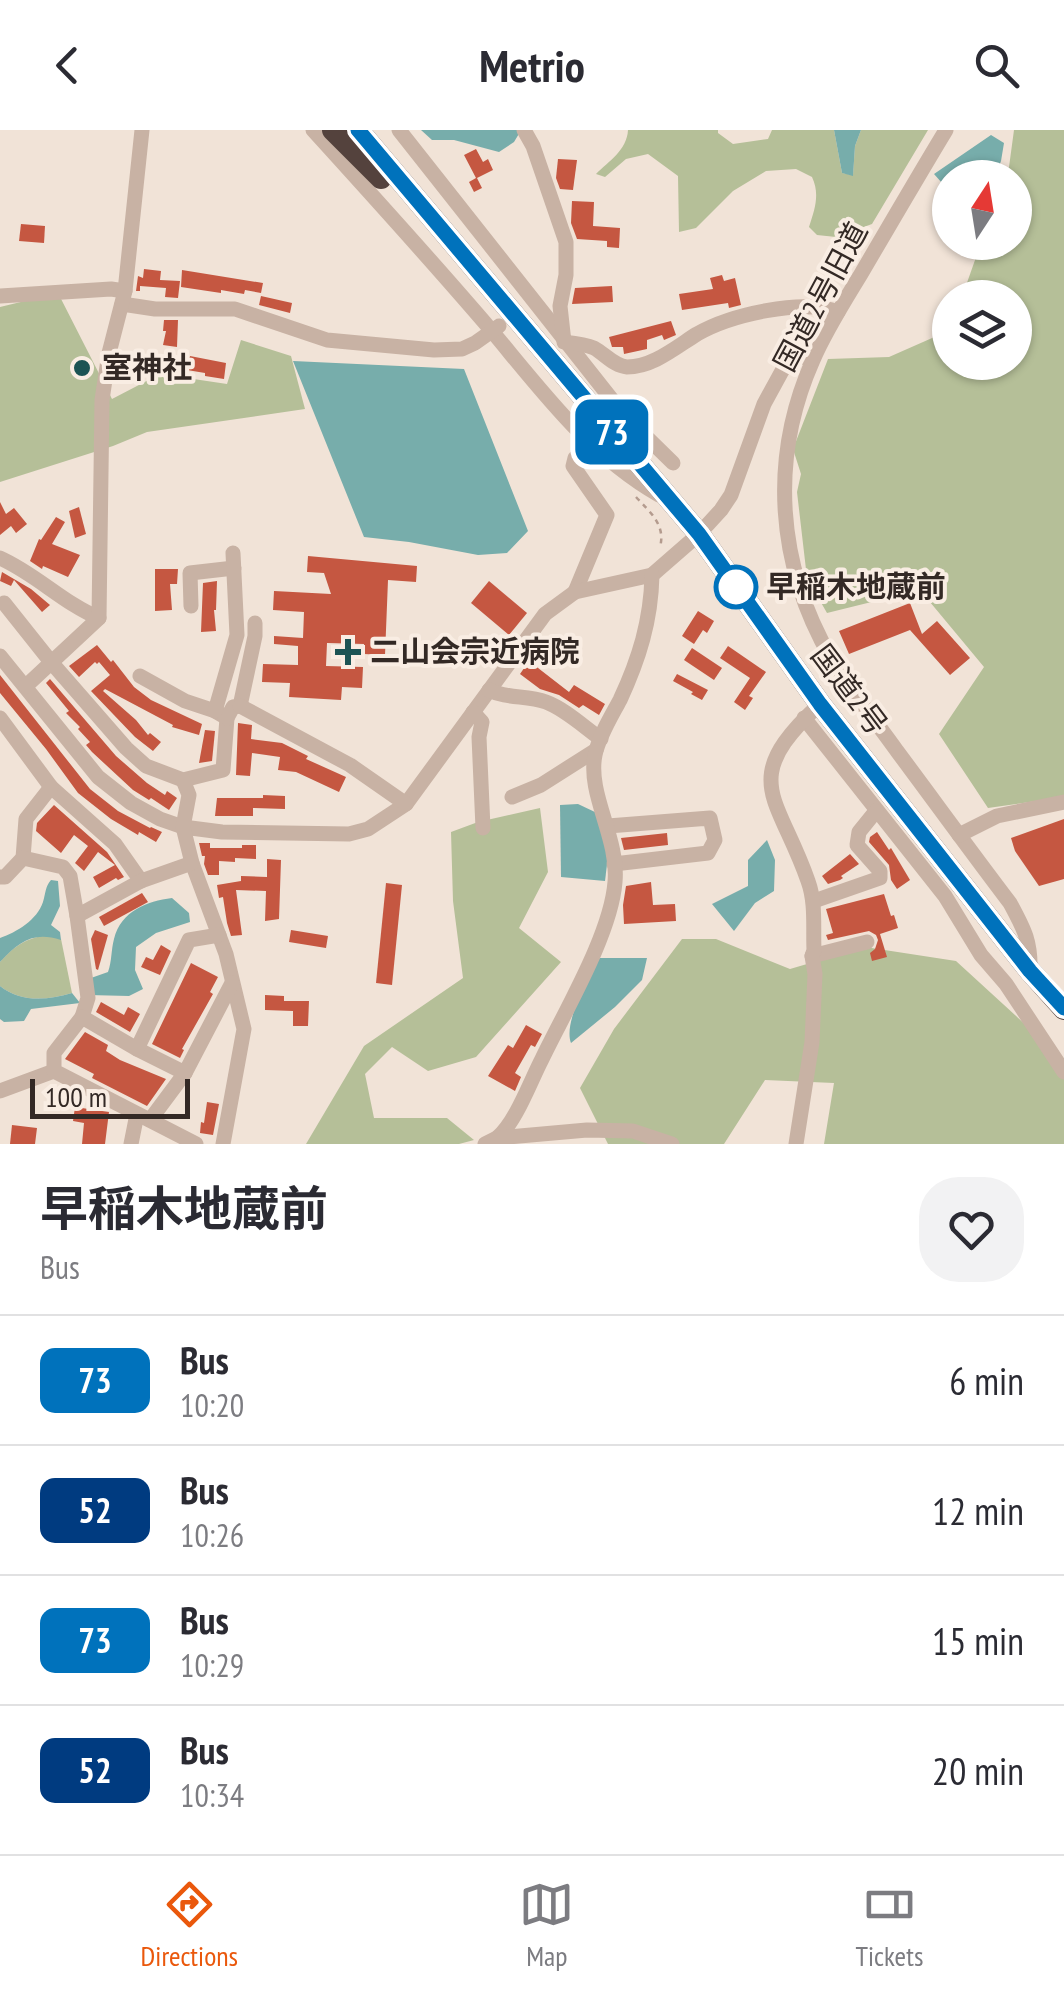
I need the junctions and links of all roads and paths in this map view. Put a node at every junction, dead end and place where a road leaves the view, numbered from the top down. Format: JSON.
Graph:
{"nodes":[{"id":1,"x":142,"y":130,"type":"edge"},
{"id":2,"x":313,"y":130,"type":"edge"},
{"id":3,"x":333,"y":130,"type":"edge"},
{"id":4,"x":358,"y":130,"type":"edge"},
{"id":5,"x":371,"y":130,"type":"edge"},
{"id":6,"x":399,"y":130,"type":"edge"},
{"id":7,"x":524,"y":130,"type":"edge"},
{"id":8,"x":946,"y":130,"type":"edge"},
{"id":9,"x":399,"y":179,"type":"junction"},
{"id":10,"x":482,"y":280,"type":"junction"},
{"id":11,"x":0,"y":296,"type":"edge"},
{"id":12,"x":123,"y":297,"type":"junction"},
{"id":13,"x":838,"y":312,"type":"junction"},
{"id":14,"x":495,"y":328,"type":"junction"},
{"id":15,"x":564,"y":342,"type":"junction"},
{"id":16,"x":812,"y":360,"type":"junction"},
{"id":17,"x":581,"y":453,"type":"dead end"},
{"id":18,"x":673,"y":463,"type":"dead end"},
{"id":19,"x":671,"y":502,"type":"junction"},
{"id":20,"x":699,"y":534,"type":"junction"},
{"id":21,"x":0,"y":558,"type":"edge"},
{"id":22,"x":652,"y":575,"type":"junction"},
{"id":23,"x":575,"y":592,"type":"junction"},
{"id":24,"x":4,"y":603,"type":"dead end"},
{"id":25,"x":191,"y":606,"type":"dead end"},
{"id":26,"x":99,"y":618,"type":"junction"},
{"id":27,"x":255,"y":623,"type":"dead end"},
{"id":28,"x":0,"y":656,"type":"edge"},
{"id":29,"x":51,"y":662,"type":"junction"},
{"id":30,"x":140,"y":676,"type":"dead end"},
{"id":31,"x":26,"y":686,"type":"junction"},
{"id":32,"x":489,"y":690,"type":"junction"},
{"id":33,"x":240,"y":706,"type":"junction"},
{"id":34,"x":812,"y":711,"type":"junction"},
{"id":35,"x":473,"y":712,"type":"junction"},
{"id":36,"x":221,"y":715,"type":"junction"},
{"id":37,"x":2,"y":724,"type":"edge"},
{"id":38,"x":598,"y":744,"type":"junction"},
{"id":39,"x":184,"y":780,"type":"junction"},
{"id":40,"x":51,"y":788,"type":"junction"},
{"id":41,"x":512,"y":797,"type":"dead end"},
{"id":42,"x":1064,"y":802,"type":"edge"},
{"id":43,"x":406,"y":804,"type":"junction"},
{"id":44,"x":876,"y":811,"type":"junction"},
{"id":45,"x":608,"y":826,"type":"junction"},
{"id":46,"x":183,"y":828,"type":"junction"},
{"id":47,"x":483,"y":828,"type":"dead end"},
{"id":48,"x":959,"y":836,"type":"junction"},
{"id":49,"x":23,"y":858,"type":"junction"},
{"id":50,"x":192,"y":863,"type":"junction"},
{"id":51,"x":614,"y":864,"type":"junction"},
{"id":52,"x":0,"y":877,"type":"edge"},
{"id":53,"x":141,"y":882,"type":"junction"},
{"id":54,"x":814,"y":900,"type":"junction"},
{"id":55,"x":77,"y":916,"type":"junction"},
{"id":56,"x":219,"y":935,"type":"junction"},
{"id":57,"x":867,"y":942,"type":"dead end"},
{"id":58,"x":812,"y":956,"type":"junction"},
{"id":59,"x":1030,"y":971,"type":"junction"},
{"id":60,"x":232,"y":982,"type":"junction"},
{"id":61,"x":1064,"y":1008,"type":"edge"},
{"id":62,"x":82,"y":1017,"type":"junction"},
{"id":63,"x":138,"y":1050,"type":"junction"},
{"id":64,"x":54,"y":1070,"type":"junction"},
{"id":65,"x":1064,"y":1072,"type":"edge"},
{"id":66,"x":185,"y":1073,"type":"junction"},
{"id":67,"x":0,"y":1091,"type":"edge"},
{"id":68,"x":144,"y":1117,"type":"junction"},
{"id":69,"x":491,"y":1141,"type":"edge"},
{"id":70,"x":131,"y":1144,"type":"edge"},
{"id":71,"x":196,"y":1144,"type":"edge"},
{"id":72,"x":223,"y":1144,"type":"edge"},
{"id":73,"x":672,"y":1144,"type":"edge"},
{"id":74,"x":796,"y":1144,"type":"edge"}],
"edges":[{"from":1,"to":12,"type":"street"},
{"from":2,"to":14,"type":"street"},
{"from":3,"to":10,"type":"highway"},
{"from":4,"to":9,"type":"highway","name":"国道2号"},
{"from":5,"to":9,"type":"highway"},
{"from":6,"to":15,"type":"street"},
{"from":7,"to":15,"type":"street"},
{"from":8,"to":13,"type":"street","name":"国道2号旧道"},
{"from":9,"to":10,"type":"highway","name":"国道2号"},
{"from":10,"to":19,"type":"highway","name":"国道2号"},
{"from":11,"to":12,"type":"street"},
{"from":12,"to":14,"type":"street"},
{"from":12,"to":26,"type":"street"},
{"from":13,"to":15,"type":"street"},
{"from":13,"to":16,"type":"street","name":"国道2号旧道"},
{"from":14,"to":19,"type":"street"},
{"from":15,"to":18,"type":"street"},
{"from":16,"to":20,"type":"street"},
{"from":16,"to":48,"type":"street","name":"国道2号旧道"},
{"from":17,"to":23,"type":"street"},
{"from":19,"to":20,"type":"highway","name":"国道2号"},
{"from":20,"to":22,"type":"street"},
{"from":20,"to":34,"type":"highway","name":"国道2号"},
{"from":21,"to":26,"type":"street"},
{"from":22,"to":23,"type":"street"},
{"from":22,"to":38,"type":"street"},
{"from":23,"to":32,"type":"street"},
{"from":24,"to":29,"type":"street"},
{"from":25,"to":36,"type":"street"},
{"from":26,"to":29,"type":"street"},
{"from":27,"to":33,"type":"street"},
{"from":28,"to":31,"type":"street"},
{"from":29,"to":31,"type":"street"},
{"from":29,"to":39,"type":"street"},
{"from":30,"to":36,"type":"street"},
{"from":31,"to":46,"type":"street"},
{"from":32,"to":35,"type":"street"},
{"from":32,"to":38,"type":"street"},
{"from":33,"to":36,"type":"street"},
{"from":33,"to":43,"type":"street"},
{"from":34,"to":44,"type":"street"},
{"from":34,"to":54,"type":"street"},
{"from":34,"to":59,"type":"highway","name":"国道2号"},
{"from":35,"to":43,"type":"street"},
{"from":35,"to":47,"type":"street"},
{"from":36,"to":39,"type":"street"},
{"from":37,"to":40,"type":"street"},
{"from":38,"to":41,"type":"street"},
{"from":38,"to":45,"type":"street"},
{"from":39,"to":46,"type":"street"},
{"from":40,"to":49,"type":"street"},
{"from":40,"to":53,"type":"street"},
{"from":42,"to":48,"type":"street"},
{"from":43,"to":46,"type":"street"},
{"from":44,"to":54,"type":"street"},
{"from":44,"to":65,"type":"street"},
{"from":45,"to":51,"type":"street"},
{"from":45,"to":51,"type":"street"},
{"from":46,"to":50,"type":"street"},
{"from":48,"to":59,"type":"street","name":"国道2号旧道"},
{"from":49,"to":52,"type":"street"},
{"from":49,"to":55,"type":"street"},
{"from":50,"to":53,"type":"street"},
{"from":50,"to":56,"type":"street"},
{"from":51,"to":69,"type":"street"},
{"from":53,"to":55,"type":"street"},
{"from":54,"to":58,"type":"street"},
{"from":55,"to":62,"type":"street"},
{"from":56,"to":60,"type":"street"},
{"from":56,"to":63,"type":"street"},
{"from":57,"to":58,"type":"street"},
{"from":58,"to":74,"type":"street"},
{"from":59,"to":61,"type":"highway","name":"国道2号"},
{"from":60,"to":66,"type":"street"},
{"from":60,"to":72,"type":"street"},
{"from":62,"to":63,"type":"street"},
{"from":62,"to":64,"type":"street"},
{"from":63,"to":66,"type":"street"},
{"from":64,"to":67,"type":"street"},
{"from":64,"to":68,"type":"street"},
{"from":66,"to":68,"type":"street"},
{"from":68,"to":70,"type":"street"},
{"from":68,"to":71,"type":"street"},
{"from":69,"to":73,"type":"street"}]}
